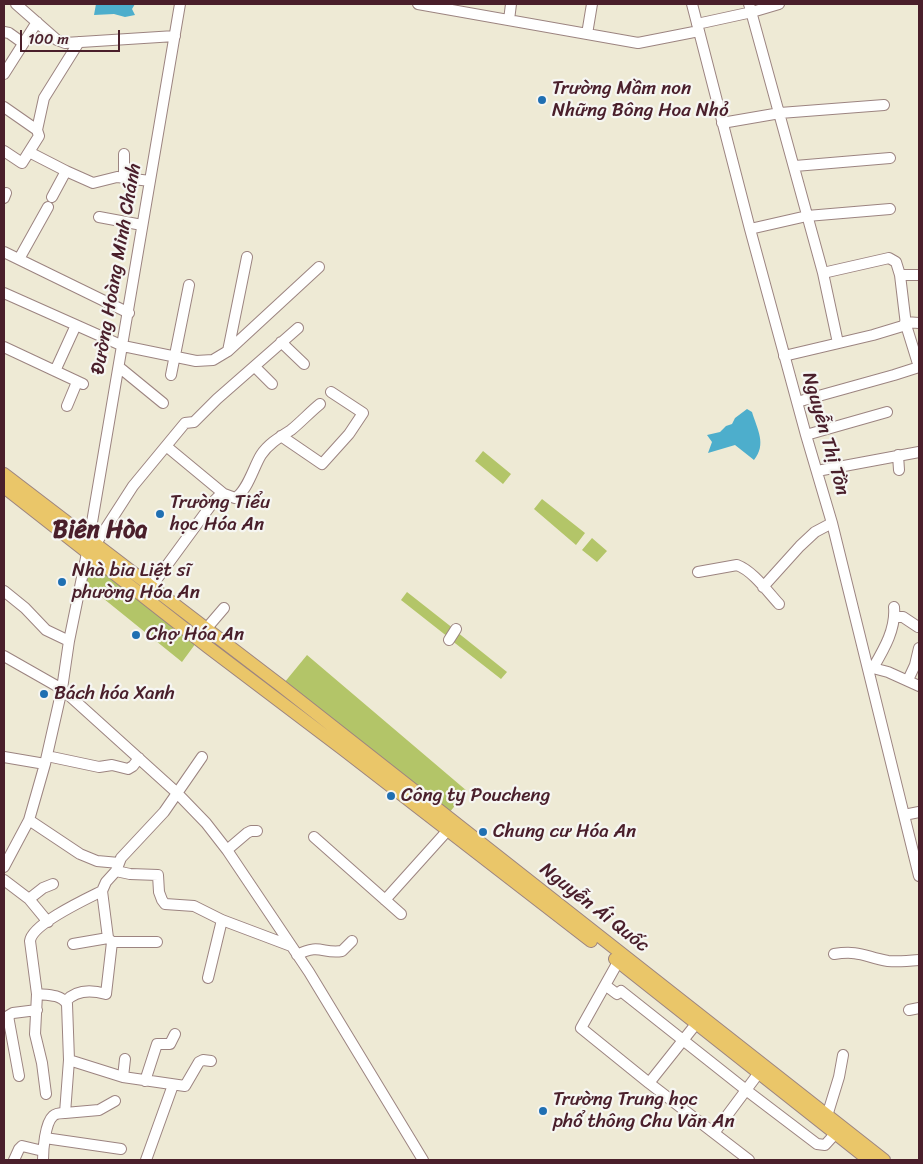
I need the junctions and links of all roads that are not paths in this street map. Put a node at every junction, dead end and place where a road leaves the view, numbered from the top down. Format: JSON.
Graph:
{"nodes":[{"id":1,"x":16,"y":4,"type":"edge"},
{"id":2,"x":180,"y":4,"type":"edge"},
{"id":3,"x":418,"y":4,"type":"edge"},
{"id":4,"x":511,"y":4,"type":"edge"},
{"id":5,"x":592,"y":4,"type":"edge"},
{"id":6,"x":692,"y":4,"type":"edge"},
{"id":7,"x":779,"y":4,"type":"edge"},
{"id":8,"x":751,"y":8,"type":"edge"},
{"id":9,"x":508,"y":20,"type":"junction"},
{"id":10,"x":37,"y":22,"type":"junction"},
{"id":11,"x":698,"y":28,"type":"junction"},
{"id":12,"x":4,"y":32,"type":"edge"},
{"id":13,"x":587,"y":34,"type":"junction"},
{"id":14,"x":175,"y":36,"type":"junction"},
{"id":15,"x":79,"y":42,"type":"junction"},
{"id":16,"x":24,"y":44,"type":"junction"},
{"id":17,"x":4,"y":74,"type":"edge"},
{"id":18,"x":884,"y":105,"type":"dead end"},
{"id":19,"x":4,"y":107,"type":"edge"},
{"id":20,"x":780,"y":113,"type":"junction"},
{"id":21,"x":722,"y":124,"type":"junction"},
{"id":22,"x":37,"y":130,"type":"junction"},
{"id":23,"x":4,"y":151,"type":"edge"},
{"id":24,"x":29,"y":152,"type":"junction"},
{"id":25,"x":124,"y":154,"type":"dead end"},
{"id":26,"x":890,"y":158,"type":"dead end"},
{"id":27,"x":795,"y":166,"type":"junction"},
{"id":28,"x":66,"y":172,"type":"junction"},
{"id":29,"x":124,"y":178,"type":"junction"},
{"id":30,"x":150,"y":182,"type":"junction"},
{"id":31,"x":890,"y":209,"type":"dead end"},
{"id":32,"x":807,"y":216,"type":"junction"},
{"id":33,"x":99,"y":217,"type":"dead end"},
{"id":34,"x":142,"y":225,"type":"junction"},
{"id":35,"x":750,"y":229,"type":"junction"},
{"id":36,"x":4,"y":252,"type":"edge"},
{"id":37,"x":247,"y":257,"type":"dead end"},
{"id":38,"x":19,"y":260,"type":"junction"},
{"id":39,"x":319,"y":266,"type":"dead end"},
{"id":40,"x":823,"y":273,"type":"junction"},
{"id":41,"x":900,"y":275,"type":"junction"},
{"id":42,"x":919,"y":276,"type":"edge"},
{"id":43,"x":190,"y":285,"type":"dead end"},
{"id":44,"x":4,"y":293,"type":"edge"},
{"id":45,"x":129,"y":313,"type":"junction"},
{"id":46,"x":919,"y":323,"type":"edge"},
{"id":47,"x":906,"y":324,"type":"junction"},
{"id":48,"x":76,"y":325,"type":"junction"},
{"id":49,"x":298,"y":328,"type":"dead end"},
{"id":50,"x":281,"y":342,"type":"junction"},
{"id":51,"x":838,"y":343,"type":"junction"},
{"id":52,"x":123,"y":346,"type":"junction"},
{"id":53,"x":4,"y":347,"type":"edge"},
{"id":54,"x":228,"y":351,"type":"junction"},
{"id":55,"x":175,"y":356,"type":"junction"},
{"id":56,"x":784,"y":356,"type":"junction"},
{"id":57,"x":304,"y":364,"type":"dead end"},
{"id":58,"x":119,"y":367,"type":"junction"},
{"id":59,"x":255,"y":367,"type":"junction"},
{"id":60,"x":919,"y":367,"type":"edge"},
{"id":61,"x":55,"y":371,"type":"junction"},
{"id":62,"x":171,"y":375,"type":"dead end"},
{"id":63,"x":272,"y":384,"type":"dead end"},
{"id":64,"x":331,"y":392,"type":"dead end"},
{"id":65,"x":797,"y":402,"type":"junction"},
{"id":66,"x":163,"y":403,"type":"dead end"},
{"id":67,"x":320,"y":404,"type":"dead end"},
{"id":68,"x":67,"y":406,"type":"dead end"},
{"id":69,"x":887,"y":412,"type":"dead end"},
{"id":70,"x":806,"y":435,"type":"junction"},
{"id":71,"x":281,"y":436,"type":"junction"},
{"id":72,"x":166,"y":446,"type":"junction"},
{"id":73,"x":919,"y":452,"type":"edge"},
{"id":74,"x":898,"y":455,"type":"junction"},
{"id":75,"x":900,"y":470,"type":"dead end"},
{"id":76,"x":817,"y":471,"type":"junction"},
{"id":77,"x":4,"y":474,"type":"edge"},
{"id":78,"x":4,"y":487,"type":"edge"},
{"id":79,"x":224,"y":494,"type":"junction"},
{"id":80,"x":832,"y":523,"type":"junction"},
{"id":81,"x":90,"y":546,"type":"junction"},
{"id":82,"x":698,"y":572,"type":"dead end"},
{"id":83,"x":151,"y":587,"type":"junction"},
{"id":84,"x":763,"y":587,"type":"junction"},
{"id":85,"x":4,"y":591,"type":"edge"},
{"id":86,"x":778,"y":604,"type":"dead end"},
{"id":87,"x":224,"y":608,"type":"dead end"},
{"id":88,"x":918,"y":627,"type":"edge"},
{"id":89,"x":206,"y":629,"type":"junction"},
{"id":90,"x":456,"y":630,"type":"dead end"},
{"id":91,"x":449,"y":640,"type":"dead end"},
{"id":92,"x":69,"y":641,"type":"junction"},
{"id":93,"x":919,"y":648,"type":"edge"},
{"id":94,"x":4,"y":658,"type":"edge"},
{"id":95,"x":917,"y":665,"type":"edge"},
{"id":96,"x":871,"y":668,"type":"junction"},
{"id":97,"x":908,"y":680,"type":"junction"},
{"id":98,"x":919,"y":686,"type":"edge"},
{"id":99,"x":62,"y":689,"type":"junction"},
{"id":100,"x":4,"y":757,"type":"edge"},
{"id":101,"x":202,"y":757,"type":"dead end"},
{"id":102,"x":138,"y":758,"type":"junction"},
{"id":103,"x":46,"y":760,"type":"junction"},
{"id":104,"x":176,"y":792,"type":"junction"},
{"id":105,"x":919,"y":812,"type":"edge"},
{"id":106,"x":904,"y":815,"type":"junction"},
{"id":107,"x":29,"y":820,"type":"junction"},
{"id":108,"x":451,"y":826,"type":"junction"},
{"id":109,"x":257,"y":831,"type":"dead end"},
{"id":110,"x":314,"y":837,"type":"dead end"},
{"id":111,"x":227,"y":850,"type":"junction"},
{"id":112,"x":4,"y":867,"type":"edge"},
{"id":113,"x":117,"y":867,"type":"junction"},
{"id":114,"x":919,"y":876,"type":"edge"},
{"id":115,"x":4,"y":880,"type":"edge"},
{"id":116,"x":53,"y":884,"type":"dead end"},
{"id":117,"x":102,"y":891,"type":"junction"},
{"id":118,"x":29,"y":900,"type":"junction"},
{"id":119,"x":385,"y":900,"type":"junction"},
{"id":120,"x":401,"y":914,"type":"dead end"},
{"id":121,"x":222,"y":920,"type":"junction"},
{"id":122,"x":48,"y":922,"type":"junction"},
{"id":123,"x":280,"y":928,"type":"junction"},
{"id":124,"x":110,"y":940,"type":"junction"},
{"id":125,"x":275,"y":940,"type":"junction"},
{"id":126,"x":352,"y":941,"type":"dead end"},
{"id":127,"x":156,"y":942,"type":"dead end"},
{"id":128,"x":73,"y":944,"type":"dead end"},
{"id":129,"x":290,"y":946,"type":"junction"},
{"id":130,"x":834,"y":954,"type":"dead end"},
{"id":131,"x":297,"y":955,"type":"junction"},
{"id":132,"x":919,"y":960,"type":"edge"},
{"id":133,"x":618,"y":962,"type":"junction"},
{"id":134,"x":208,"y":978,"type":"dead end"},
{"id":135,"x":605,"y":985,"type":"junction"},
{"id":136,"x":37,"y":994,"type":"junction"},
{"id":137,"x":66,"y":1000,"type":"junction"},
{"id":138,"x":36,"y":1010,"type":"junction"},
{"id":139,"x":696,"y":1024,"type":"junction"},
{"id":140,"x":175,"y":1034,"type":"dead end"},
{"id":141,"x":683,"y":1041,"type":"junction"},
{"id":142,"x":843,"y":1055,"type":"dead end"},
{"id":143,"x":125,"y":1059,"type":"dead end"},
{"id":144,"x":69,"y":1060,"type":"junction"},
{"id":145,"x":210,"y":1061,"type":"dead end"},
{"id":146,"x":758,"y":1074,"type":"junction"},
{"id":147,"x":19,"y":1076,"type":"dead end"},
{"id":148,"x":123,"y":1077,"type":"junction"},
{"id":149,"x":146,"y":1081,"type":"junction"},
{"id":150,"x":649,"y":1083,"type":"junction"},
{"id":151,"x":173,"y":1086,"type":"junction"},
{"id":152,"x":746,"y":1090,"type":"junction"},
{"id":153,"x":46,"y":1094,"type":"dead end"},
{"id":154,"x":114,"y":1101,"type":"dead end"},
{"id":155,"x":65,"y":1113,"type":"junction"},
{"id":156,"x":827,"y":1116,"type":"junction"},
{"id":157,"x":714,"y":1133,"type":"junction"},
{"id":158,"x":835,"y":1134,"type":"junction"},
{"id":159,"x":45,"y":1138,"type":"junction"},
{"id":160,"x":852,"y":1141,"type":"junction"},
{"id":161,"x":121,"y":1149,"type":"dead end"},
{"id":162,"x":43,"y":1156,"type":"edge"},
{"id":163,"x":14,"y":1160,"type":"edge"},
{"id":164,"x":146,"y":1160,"type":"edge"},
{"id":165,"x":423,"y":1160,"type":"edge"},
{"id":166,"x":749,"y":1160,"type":"edge"},
{"id":167,"x":869,"y":1160,"type":"edge"},
{"id":168,"x":884,"y":1160,"type":"edge"}],
"edges":[{"from":1,"to":10,"type":"street"},
{"from":2,"to":14,"type":"street","name":"Đường Hoàng Minh Chánh"},
{"from":3,"to":9,"type":"street"},
{"from":4,"to":9,"type":"street"},
{"from":5,"to":13,"type":"street"},
{"from":6,"to":11,"type":"street","name":"Nguyễn Thị Tồn"},
{"from":7,"to":8,"type":"street"},
{"from":8,"to":11,"type":"street"},
{"from":8,"to":20,"type":"street"},
{"from":9,"to":13,"type":"street"},
{"from":10,"to":15,"type":"street"},
{"from":10,"to":16,"type":"street"},
{"from":11,"to":13,"type":"street"},
{"from":11,"to":21,"type":"street","name":"Nguyễn Thị Tồn"},
{"from":12,"to":16,"type":"street"},
{"from":14,"to":15,"type":"street"},
{"from":14,"to":30,"type":"street","name":"Đường Hoàng Minh Chánh"},
{"from":15,"to":22,"type":"street"},
{"from":16,"to":17,"type":"street"},
{"from":18,"to":20,"type":"street"},
{"from":19,"to":22,"type":"street"},
{"from":20,"to":21,"type":"street"},
{"from":20,"to":27,"type":"street"},
{"from":21,"to":35,"type":"street","name":"Nguyễn Thị Tồn"},
{"from":22,"to":24,"type":"street"},
{"from":23,"to":24,"type":"street"},
{"from":24,"to":28,"type":"street"},
{"from":25,"to":29,"type":"street"},
{"from":26,"to":27,"type":"street"},
{"from":27,"to":32,"type":"street"},
{"from":28,"to":29,"type":"street"},
{"from":28,"to":38,"type":"street"},
{"from":29,"to":30,"type":"street"},
{"from":30,"to":34,"type":"street","name":"Đường Hoàng Minh Chánh"},
{"from":31,"to":32,"type":"street"},
{"from":32,"to":35,"type":"street"},
{"from":32,"to":40,"type":"street"},
{"from":33,"to":34,"type":"street"},
{"from":34,"to":45,"type":"street","name":"Đường Hoàng Minh Chánh"},
{"from":35,"to":56,"type":"street","name":"Nguyễn Thị Tồn"},
{"from":36,"to":38,"type":"street"},
{"from":37,"to":54,"type":"street"},
{"from":38,"to":45,"type":"street"},
{"from":39,"to":54,"type":"street"},
{"from":40,"to":41,"type":"street"},
{"from":40,"to":51,"type":"street"},
{"from":41,"to":42,"type":"street"},
{"from":41,"to":47,"type":"street"},
{"from":43,"to":55,"type":"street"},
{"from":44,"to":48,"type":"street"},
{"from":45,"to":52,"type":"street","name":"Đường Hoàng Minh Chánh"},
{"from":46,"to":47,"type":"street"},
{"from":47,"to":51,"type":"street"},
{"from":47,"to":60,"type":"street"},
{"from":48,"to":52,"type":"street"},
{"from":48,"to":61,"type":"street"},
{"from":49,"to":50,"type":"street"},
{"from":50,"to":57,"type":"street"},
{"from":50,"to":59,"type":"street"},
{"from":51,"to":56,"type":"street"},
{"from":52,"to":55,"type":"street"},
{"from":52,"to":58,"type":"street","name":"Đường Hoàng Minh Chánh"},
{"from":53,"to":61,"type":"street"},
{"from":54,"to":55,"type":"street"},
{"from":55,"to":62,"type":"street"},
{"from":56,"to":65,"type":"street","name":"Nguyễn Thị Tồn"},
{"from":58,"to":66,"type":"street"},
{"from":58,"to":81,"type":"street","name":"Đường Hoàng Minh Chánh"},
{"from":59,"to":63,"type":"street"},
{"from":59,"to":72,"type":"street"},
{"from":60,"to":65,"type":"street"},
{"from":61,"to":68,"type":"street"},
{"from":64,"to":71,"type":"street"},
{"from":65,"to":70,"type":"street","name":"Nguyễn Thị Tồn"},
{"from":67,"to":71,"type":"street"},
{"from":69,"to":70,"type":"street"},
{"from":70,"to":76,"type":"street","name":"Nguyễn Thị Tồn"},
{"from":71,"to":79,"type":"street"},
{"from":72,"to":79,"type":"street"},
{"from":72,"to":81,"type":"street"},
{"from":73,"to":74,"type":"street"},
{"from":74,"to":75,"type":"street"},
{"from":74,"to":76,"type":"street"},
{"from":76,"to":80,"type":"street","name":"Nguyễn Thị Tồn"},
{"from":77,"to":81,"type":"main road"},
{"from":78,"to":81,"type":"main road"},
{"from":79,"to":83,"type":"street"},
{"from":80,"to":84,"type":"street"},
{"from":80,"to":96,"type":"street","name":"Nguyễn Thị Tồn"},
{"from":81,"to":83,"type":"main road","name":"Nguyễn Ái Quốc"},
{"from":81,"to":92,"type":"street","name":"Đường Hoàng Minh Chánh"},
{"from":81,"to":108,"type":"main road"},
{"from":82,"to":84,"type":"street"},
{"from":83,"to":89,"type":"main road","name":"Nguyễn Ái Quốc"},
{"from":84,"to":86,"type":"street"},
{"from":85,"to":92,"type":"street"},
{"from":87,"to":89,"type":"street"},
{"from":88,"to":96,"type":"street"},
{"from":89,"to":108,"type":"main road","name":"Nguyễn Ái Quốc"},
{"from":90,"to":91,"type":"street"},
{"from":92,"to":99,"type":"street","name":"Đường Hoàng Minh Chánh"},
{"from":93,"to":95,"type":"street"},
{"from":94,"to":99,"type":"street"},
{"from":95,"to":97,"type":"street"},
{"from":96,"to":97,"type":"street"},
{"from":96,"to":106,"type":"street","name":"Nguyễn Thị Tồn"},
{"from":97,"to":98,"type":"street"},
{"from":99,"to":102,"type":"street"},
{"from":99,"to":103,"type":"street","name":"Đường Hoàng Minh Chánh"},
{"from":100,"to":103,"type":"street"},
{"from":101,"to":104,"type":"street"},
{"from":102,"to":103,"type":"street"},
{"from":102,"to":104,"type":"street"},
{"from":103,"to":107,"type":"street","name":"Đường Hoàng Minh Chánh"},
{"from":104,"to":111,"type":"street"},
{"from":104,"to":113,"type":"street"},
{"from":105,"to":106,"type":"street"},
{"from":106,"to":114,"type":"street","name":"Nguyễn Thị Tồn"},
{"from":107,"to":112,"type":"street","name":"Đường Hoàng Minh Chánh"},
{"from":107,"to":113,"type":"street"},
{"from":108,"to":119,"type":"street"},
{"from":108,"to":133,"type":"main road","name":"Nguyễn Ái Quốc"},
{"from":108,"to":156,"type":"main road","name":"Nguyễn Ái Quốc"},
{"from":109,"to":111,"type":"street"},
{"from":110,"to":119,"type":"street"},
{"from":111,"to":123,"type":"street"},
{"from":113,"to":117,"type":"street"},
{"from":113,"to":121,"type":"street"},
{"from":115,"to":118,"type":"street"},
{"from":116,"to":118,"type":"street"},
{"from":117,"to":122,"type":"street"},
{"from":117,"to":124,"type":"street"},
{"from":118,"to":122,"type":"street"},
{"from":119,"to":120,"type":"street"},
{"from":121,"to":125,"type":"street"},
{"from":121,"to":134,"type":"street"},
{"from":122,"to":136,"type":"street"},
{"from":123,"to":125,"type":"street"},
{"from":123,"to":129,"type":"street"},
{"from":124,"to":127,"type":"street"},
{"from":124,"to":128,"type":"street"},
{"from":124,"to":137,"type":"street"},
{"from":125,"to":129,"type":"street"},
{"from":126,"to":131,"type":"street"},
{"from":129,"to":131,"type":"street"},
{"from":130,"to":132,"type":"street"},
{"from":131,"to":165,"type":"street"},
{"from":133,"to":135,"type":"street"},
{"from":133,"to":139,"type":"main road","name":"Nguyễn Ái Quốc"},
{"from":135,"to":141,"type":"street"},
{"from":135,"to":150,"type":"street"},
{"from":136,"to":137,"type":"street"},
{"from":136,"to":138,"type":"street"},
{"from":137,"to":144,"type":"street"},
{"from":138,"to":147,"type":"street"},
{"from":138,"to":153,"type":"street"},
{"from":139,"to":141,"type":"street"},
{"from":139,"to":146,"type":"main road","name":"Nguyễn Ái Quốc"},
{"from":140,"to":149,"type":"street"},
{"from":141,"to":150,"type":"street"},
{"from":141,"to":152,"type":"street"},
{"from":142,"to":156,"type":"street"},
{"from":143,"to":148,"type":"street"},
{"from":144,"to":148,"type":"street"},
{"from":144,"to":155,"type":"street"},
{"from":145,"to":151,"type":"street"},
{"from":146,"to":152,"type":"street"},
{"from":146,"to":158,"type":"main road","name":"Nguyễn Ái Quốc"},
{"from":148,"to":149,"type":"street"},
{"from":149,"to":151,"type":"street"},
{"from":150,"to":157,"type":"street"},
{"from":151,"to":164,"type":"street"},
{"from":152,"to":157,"type":"street"},
{"from":152,"to":158,"type":"street"},
{"from":154,"to":155,"type":"street"},
{"from":155,"to":159,"type":"street"},
{"from":156,"to":160,"type":"main road","name":"Nguyễn Ái Quốc"},
{"from":157,"to":166,"type":"street"},
{"from":158,"to":160,"type":"main road","name":"Nguyễn Ái Quốc"},
{"from":159,"to":161,"type":"street"},
{"from":159,"to":162,"type":"street"},
{"from":160,"to":167,"type":"main road","name":"Nguyễn Ái Quốc"},
{"from":160,"to":168,"type":"main road","name":"Nguyễn Ái Quốc"},
{"from":162,"to":163,"type":"street"}]}
